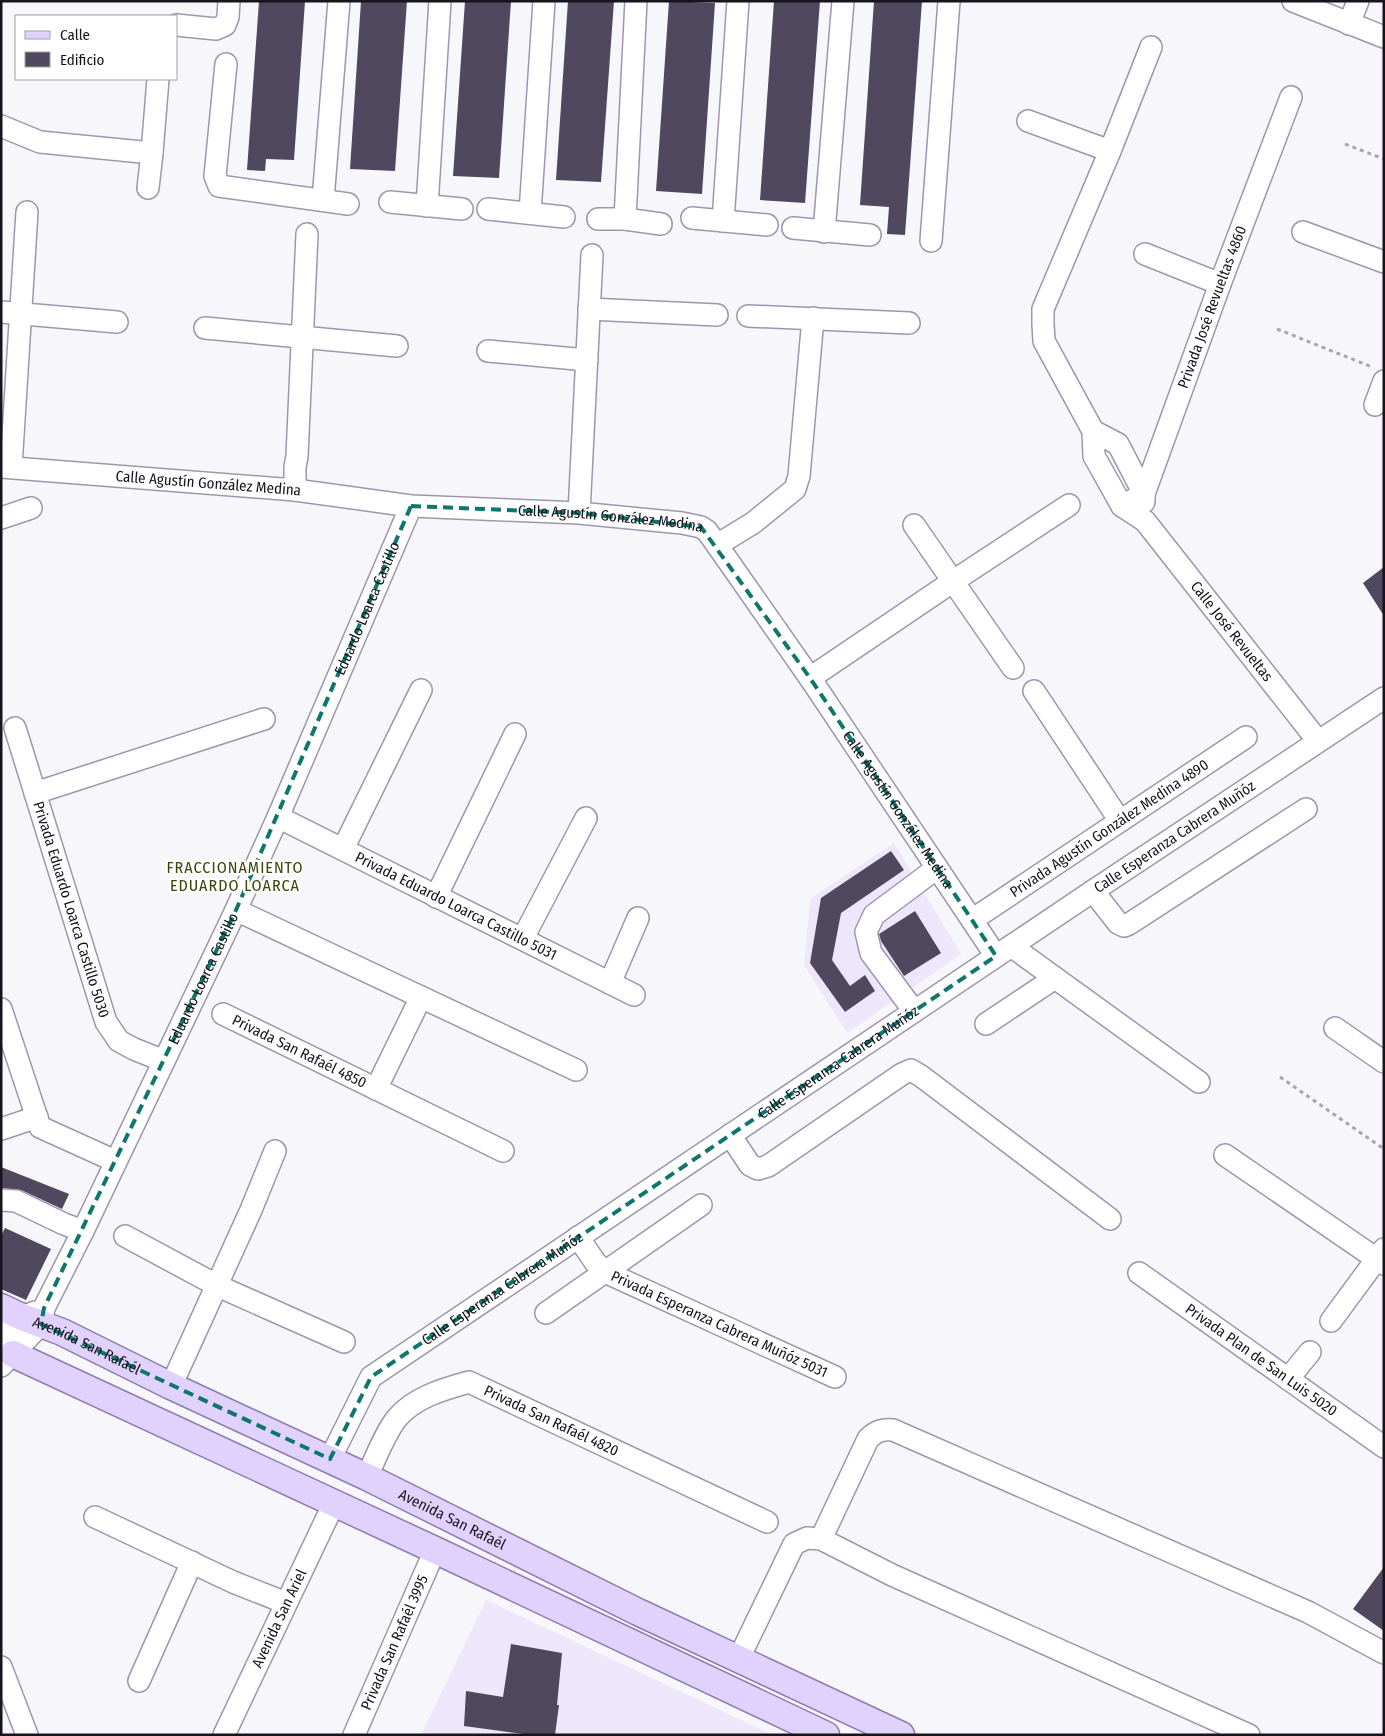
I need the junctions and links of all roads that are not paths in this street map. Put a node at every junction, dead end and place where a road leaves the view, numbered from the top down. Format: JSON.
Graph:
{"nodes":[{"id":1,"x":230,"y":1,"type":"edge"},
{"id":2,"x":339,"y":1,"type":"edge"},
{"id":3,"x":440,"y":1,"type":"edge"},
{"id":4,"x":544,"y":1,"type":"edge"},
{"id":5,"x":636,"y":1,"type":"edge"},
{"id":6,"x":738,"y":1,"type":"edge"},
{"id":7,"x":842,"y":1,"type":"edge"},
{"id":8,"x":949,"y":1,"type":"edge"},
{"id":9,"x":1292,"y":1,"type":"edge"},
{"id":10,"x":1358,"y":1,"type":"edge"},
{"id":11,"x":1350,"y":24,"type":"junction"},
{"id":12,"x":178,"y":26,"type":"edge"},
{"id":13,"x":1384,"y":37,"type":"edge"},
{"id":14,"x":1151,"y":47,"type":"dead end"},
{"id":15,"x":226,"y":64,"type":"dead end"},
{"id":16,"x":158,"y":80,"type":"edge"},
{"id":17,"x":1291,"y":97,"type":"dead end"},
{"id":18,"x":1028,"y":121,"type":"dead end"},
{"id":19,"x":1,"y":126,"type":"edge"},
{"id":20,"x":1110,"y":151,"type":"junction"},
{"id":21,"x":152,"y":153,"type":"junction"},
{"id":22,"x":148,"y":188,"type":"dead end"},
{"id":23,"x":324,"y":200,"type":"junction"},
{"id":24,"x":390,"y":202,"type":"dead end"},
{"id":25,"x":348,"y":204,"type":"dead end"},
{"id":26,"x":427,"y":206,"type":"junction"},
{"id":27,"x":462,"y":209,"type":"dead end"},
{"id":28,"x":488,"y":209,"type":"dead end"},
{"id":29,"x":27,"y":212,"type":"dead end"},
{"id":30,"x":530,"y":213,"type":"junction"},
{"id":31,"x":564,"y":217,"type":"dead end"},
{"id":32,"x":625,"y":218,"type":"junction"},
{"id":33,"x":692,"y":218,"type":"dead end"},
{"id":34,"x":598,"y":219,"type":"dead end"},
{"id":35,"x":724,"y":221,"type":"junction"},
{"id":36,"x":661,"y":224,"type":"dead end"},
{"id":37,"x":767,"y":224,"type":"dead end"},
{"id":38,"x":793,"y":228,"type":"dead end"},
{"id":39,"x":824,"y":232,"type":"junction"},
{"id":40,"x":1303,"y":232,"type":"dead end"},
{"id":41,"x":307,"y":234,"type":"dead end"},
{"id":42,"x":870,"y":235,"type":"dead end"},
{"id":43,"x":931,"y":242,"type":"dead end"},
{"id":44,"x":1145,"y":254,"type":"dead end"},
{"id":45,"x":592,"y":255,"type":"dead end"},
{"id":46,"x":1384,"y":262,"type":"edge"},
{"id":47,"x":1220,"y":284,"type":"junction"},
{"id":48,"x":589,"y":309,"type":"junction"},
{"id":49,"x":11,"y":313,"type":"edge"},
{"id":50,"x":717,"y":314,"type":"dead end"},
{"id":51,"x":748,"y":316,"type":"dead end"},
{"id":52,"x":813,"y":318,"type":"junction"},
{"id":53,"x":117,"y":322,"type":"dead end"},
{"id":54,"x":909,"y":323,"type":"dead end"},
{"id":55,"x":205,"y":328,"type":"dead end"},
{"id":56,"x":303,"y":337,"type":"junction"},
{"id":57,"x":397,"y":346,"type":"dead end"},
{"id":58,"x":488,"y":351,"type":"dead end"},
{"id":59,"x":587,"y":360,"type":"junction"},
{"id":60,"x":1379,"y":374,"type":"edge"},
{"id":61,"x":1375,"y":405,"type":"dead end"},
{"id":62,"x":1093,"y":431,"type":"junction"},
{"id":63,"x":6,"y":467,"type":"edge"},
{"id":64,"x":295,"y":490,"type":"junction"},
{"id":65,"x":1144,"y":494,"type":"junction"},
{"id":66,"x":411,"y":506,"type":"junction"},
{"id":67,"x":1069,"y":506,"type":"dead end"},
{"id":68,"x":1122,"y":506,"type":"junction"},
{"id":69,"x":31,"y":508,"type":"dead end"},
{"id":70,"x":579,"y":513,"type":"junction"},
{"id":71,"x":1,"y":518,"type":"edge"},
{"id":72,"x":1146,"y":520,"type":"junction"},
{"id":73,"x":914,"y":525,"type":"dead end"},
{"id":74,"x":717,"y":546,"type":"junction"},
{"id":75,"x":952,"y":582,"type":"junction"},
{"id":76,"x":1013,"y":668,"type":"dead end"},
{"id":77,"x":810,"y":678,"type":"junction"},
{"id":78,"x":421,"y":690,"type":"dead end"},
{"id":79,"x":1034,"y":691,"type":"dead end"},
{"id":80,"x":1384,"y":698,"type":"edge"},
{"id":81,"x":264,"y":719,"type":"dead end"},
{"id":82,"x":15,"y":728,"type":"dead end"},
{"id":83,"x":515,"y":734,"type":"dead end"},
{"id":84,"x":1246,"y":737,"type":"dead end"},
{"id":85,"x":1318,"y":741,"type":"junction"},
{"id":86,"x":35,"y":793,"type":"junction"},
{"id":87,"x":1306,"y":809,"type":"dead end"},
{"id":88,"x":278,"y":817,"type":"junction"},
{"id":89,"x":586,"y":818,"type":"dead end"},
{"id":90,"x":1120,"y":821,"type":"junction"},
{"id":91,"x":343,"y":849,"type":"junction"},
{"id":92,"x":937,"y":868,"type":"junction"},
{"id":93,"x":1093,"y":891,"type":"junction"},
{"id":94,"x":436,"y":897,"type":"junction"},
{"id":95,"x":236,"y":910,"type":"junction"},
{"id":96,"x":638,"y":918,"type":"dead end"},
{"id":97,"x":972,"y":920,"type":"junction"},
{"id":98,"x":523,"y":938,"type":"junction"},
{"id":99,"x":1003,"y":951,"type":"junction"},
{"id":100,"x":1056,"y":978,"type":"junction"},
{"id":101,"x":610,"y":983,"type":"junction"},
{"id":102,"x":634,"y":995,"type":"dead end"},
{"id":103,"x":420,"y":997,"type":"junction"},
{"id":104,"x":1,"y":1009,"type":"edge"},
{"id":105,"x":914,"y":1011,"type":"junction"},
{"id":106,"x":223,"y":1014,"type":"dead end"},
{"id":107,"x":986,"y":1024,"type":"dead end"},
{"id":108,"x":1335,"y":1028,"type":"dead end"},
{"id":109,"x":164,"y":1061,"type":"junction"},
{"id":110,"x":1384,"y":1062,"type":"edge"},
{"id":111,"x":576,"y":1070,"type":"dead end"},
{"id":112,"x":1199,"y":1082,"type":"dead end"},
{"id":113,"x":376,"y":1089,"type":"junction"},
{"id":114,"x":36,"y":1117,"type":"junction"},
{"id":115,"x":1,"y":1129,"type":"edge"},
{"id":116,"x":730,"y":1135,"type":"junction"},
{"id":117,"x":275,"y":1151,"type":"dead end"},
{"id":118,"x":504,"y":1152,"type":"dead end"},
{"id":119,"x":1225,"y":1156,"type":"dead end"},
{"id":120,"x":116,"y":1161,"type":"junction"},
{"id":121,"x":1,"y":1200,"type":"edge"},
{"id":122,"x":701,"y":1205,"type":"dead end"},
{"id":123,"x":1110,"y":1219,"type":"dead end"},
{"id":124,"x":83,"y":1230,"type":"junction"},
{"id":125,"x":125,"y":1236,"type":"dead end"},
{"id":126,"x":578,"y":1237,"type":"junction"},
{"id":127,"x":1381,"y":1257,"type":"edge"},
{"id":128,"x":605,"y":1272,"type":"junction"},
{"id":129,"x":1139,"y":1273,"type":"dead end"},
{"id":130,"x":218,"y":1286,"type":"junction"},
{"id":131,"x":546,"y":1313,"type":"dead end"},
{"id":132,"x":27,"y":1314,"type":"edge"},
{"id":133,"x":1331,"y":1321,"type":"dead end"},
{"id":134,"x":344,"y":1342,"type":"dead end"},
{"id":135,"x":4,"y":1351,"type":"edge"},
{"id":136,"x":1310,"y":1352,"type":"dead end"},
{"id":137,"x":835,"y":1377,"type":"dead end"},
{"id":138,"x":1288,"y":1379,"type":"junction"},
{"id":139,"x":171,"y":1386,"type":"junction"},
{"id":140,"x":1384,"y":1447,"type":"edge"},
{"id":141,"x":330,"y":1459,"type":"junction"},
{"id":142,"x":367,"y":1476,"type":"junction"},
{"id":143,"x":334,"y":1503,"type":"junction"},
{"id":144,"x":95,"y":1517,"type":"dead end"},
{"id":145,"x":767,"y":1522,"type":"dead end"},
{"id":146,"x":821,"y":1539,"type":"junction"},
{"id":147,"x":435,"y":1550,"type":"junction"},
{"id":148,"x":192,"y":1562,"type":"junction"},
{"id":149,"x":286,"y":1603,"type":"junction"},
{"id":150,"x":638,"y":1612,"type":"junction"},
{"id":151,"x":624,"y":1640,"type":"junction"},
{"id":152,"x":1384,"y":1653,"type":"edge"},
{"id":153,"x":739,"y":1658,"type":"junction"},
{"id":154,"x":1,"y":1667,"type":"edge"},
{"id":155,"x":139,"y":1681,"type":"dead end"},
{"id":156,"x":27,"y":1735,"type":"edge"},
{"id":157,"x":224,"y":1735,"type":"edge"},
{"id":158,"x":354,"y":1735,"type":"edge"},
{"id":159,"x":826,"y":1735,"type":"edge"},
{"id":160,"x":901,"y":1735,"type":"edge"},
{"id":161,"x":1248,"y":1735,"type":"edge"}],
"edges":[{"from":1,"to":12,"type":"street"},
{"from":2,"to":23,"type":"street"},
{"from":3,"to":26,"type":"street"},
{"from":4,"to":30,"type":"street"},
{"from":5,"to":32,"type":"street"},
{"from":6,"to":35,"type":"street"},
{"from":7,"to":39,"type":"street"},
{"from":8,"to":43,"type":"street"},
{"from":9,"to":11,"type":"street"},
{"from":10,"to":11,"type":"street"},
{"from":11,"to":13,"type":"street"},
{"from":14,"to":20,"type":"street"},
{"from":15,"to":23,"type":"street"},
{"from":16,"to":21,"type":"street"},
{"from":17,"to":47,"type":"street","name":"Privada José Revueltas 4860"},
{"from":18,"to":20,"type":"street"},
{"from":19,"to":21,"type":"street"},
{"from":20,"to":62,"type":"street"},
{"from":21,"to":22,"type":"street"},
{"from":23,"to":25,"type":"street"},
{"from":24,"to":26,"type":"street"},
{"from":26,"to":27,"type":"street"},
{"from":28,"to":30,"type":"street"},
{"from":29,"to":49,"type":"street"},
{"from":30,"to":31,"type":"street"},
{"from":32,"to":34,"type":"street"},
{"from":32,"to":36,"type":"street"},
{"from":33,"to":35,"type":"street"},
{"from":35,"to":37,"type":"street"},
{"from":38,"to":39,"type":"street"},
{"from":39,"to":42,"type":"street"},
{"from":40,"to":46,"type":"street"},
{"from":41,"to":56,"type":"street"},
{"from":44,"to":47,"type":"street"},
{"from":45,"to":48,"type":"street"},
{"from":47,"to":65,"type":"street","name":"Privada José Revueltas 4860"},
{"from":48,"to":50,"type":"street"},
{"from":48,"to":59,"type":"street"},
{"from":49,"to":53,"type":"street"},
{"from":49,"to":63,"type":"street"},
{"from":51,"to":52,"type":"street"},
{"from":52,"to":54,"type":"street"},
{"from":52,"to":74,"type":"street"},
{"from":55,"to":56,"type":"street"},
{"from":56,"to":57,"type":"street"},
{"from":56,"to":64,"type":"street"},
{"from":58,"to":59,"type":"street"},
{"from":59,"to":70,"type":"street"},
{"from":60,"to":61,"type":"street"},
{"from":62,"to":65,"type":"street"},
{"from":62,"to":68,"type":"street"},
{"from":63,"to":64,"type":"street","name":"Calle Agustín González Medina"},
{"from":64,"to":66,"type":"street","name":"Calle Agustín González Medina"},
{"from":65,"to":68,"type":"street"},
{"from":65,"to":72,"type":"street"},
{"from":66,"to":70,"type":"street","name":"Calle Agustín González Medina"},
{"from":66,"to":88,"type":"street","name":"Eduardo Loarca Castillo"},
{"from":67,"to":75,"type":"street"},
{"from":68,"to":72,"type":"street","name":"Calle José Revueltas"},
{"from":69,"to":71,"type":"street"},
{"from":70,"to":74,"type":"street","name":"Calle Agustín González Medina"},
{"from":72,"to":85,"type":"street","name":"Calle José Revueltas"},
{"from":73,"to":75,"type":"street"},
{"from":74,"to":77,"type":"street","name":"Calle Agustín González Medina"},
{"from":75,"to":76,"type":"street"},
{"from":75,"to":77,"type":"street"},
{"from":77,"to":92,"type":"street","name":"Calle Agustín González Medina"},
{"from":78,"to":91,"type":"street"},
{"from":79,"to":90,"type":"street"},
{"from":80,"to":85,"type":"street","name":"Calle Esperanza Cabrera Muñóz"},
{"from":81,"to":86,"type":"street"},
{"from":82,"to":86,"type":"street","name":"Privada Eduardo Loarca Castillo 5030"},
{"from":83,"to":94,"type":"street"},
{"from":84,"to":90,"type":"street","name":"Privada Agustín González Medina 4890"},
{"from":85,"to":93,"type":"street","name":"Calle Esperanza Cabrera Muñóz"},
{"from":86,"to":109,"type":"street","name":"Privada Eduardo Loarca Castillo 5030"},
{"from":87,"to":93,"type":"street"},
{"from":88,"to":91,"type":"street","name":"Privada Eduardo Loarca Castillo 5031"},
{"from":88,"to":95,"type":"street","name":"Eduardo Loarca Castillo"},
{"from":89,"to":98,"type":"street"},
{"from":90,"to":97,"type":"street","name":"Privada Agustín González Medina 4890"},
{"from":91,"to":94,"type":"street","name":"Privada Eduardo Loarca Castillo 5031"},
{"from":92,"to":97,"type":"street","name":"Calle Agustín González Medina"},
{"from":92,"to":105,"type":"street"},
{"from":93,"to":99,"type":"street","name":"Calle Esperanza Cabrera Muñóz"},
{"from":94,"to":98,"type":"street","name":"Privada Eduardo Loarca Castillo 5031"},
{"from":95,"to":103,"type":"street"},
{"from":95,"to":109,"type":"street","name":"Eduardo Loarca Castillo"},
{"from":96,"to":101,"type":"street"},
{"from":97,"to":99,"type":"street","name":"Calle Agustín González Medina"},
{"from":98,"to":101,"type":"street","name":"Privada Eduardo Loarca Castillo 5031"},
{"from":99,"to":100,"type":"street"},
{"from":99,"to":105,"type":"street","name":"Calle Esperanza Cabrera Muñóz"},
{"from":100,"to":107,"type":"street"},
{"from":100,"to":112,"type":"street"},
{"from":101,"to":102,"type":"street","name":"Privada Eduardo Loarca Castillo 5031"},
{"from":103,"to":111,"type":"street"},
{"from":103,"to":113,"type":"street","name":"Privada San Rafaél 4850"},
{"from":104,"to":114,"type":"street"},
{"from":105,"to":116,"type":"street","name":"Calle Esperanza Cabrera Muñóz"},
{"from":106,"to":113,"type":"street","name":"Privada San Rafaél 4850"},
{"from":108,"to":110,"type":"street"},
{"from":109,"to":120,"type":"street","name":"Eduardo Loarca Castillo"},
{"from":113,"to":118,"type":"street","name":"Privada San Rafaél 4850"},
{"from":114,"to":115,"type":"street"},
{"from":114,"to":120,"type":"street"},
{"from":116,"to":123,"type":"street"},
{"from":116,"to":126,"type":"street","name":"Calle Esperanza Cabrera Muñóz"},
{"from":117,"to":130,"type":"street"},
{"from":119,"to":127,"type":"street"},
{"from":120,"to":124,"type":"street","name":"Eduardo Loarca Castillo"},
{"from":121,"to":124,"type":"street"},
{"from":122,"to":128,"type":"street","name":"Privada Esperanza Cabrera Muñóz 5031"},
{"from":124,"to":132,"type":"street","name":"Eduardo Loarca Castillo"},
{"from":125,"to":130,"type":"street"},
{"from":126,"to":128,"type":"street","name":"Privada Esperanza Cabrera Muñóz 5031"},
{"from":126,"to":141,"type":"street","name":"Calle Esperanza Cabrera Muñóz"},
{"from":127,"to":133,"type":"street"},
{"from":128,"to":131,"type":"street","name":"Privada Esperanza Cabrera Muñóz 5031"},
{"from":128,"to":137,"type":"street","name":"Privada Esperanza Cabrera Muñóz 5031"},
{"from":129,"to":138,"type":"street","name":"Privada Plan de San Luis 5020"},
{"from":130,"to":134,"type":"street"},
{"from":130,"to":139,"type":"street"},
{"from":132,"to":135,"type":"street","name":"Eduardo Loarca Castillo"},
{"from":132,"to":139,"type":"main road","name":"Avenida San Rafaél"},
{"from":135,"to":143,"type":"main road"},
{"from":136,"to":138,"type":"street"},
{"from":138,"to":140,"type":"street","name":"Privada Plan de San Luis 5020"},
{"from":139,"to":141,"type":"main road","name":"Avenida San Rafaél"},
{"from":141,"to":142,"type":"main road","name":"Avenida San Rafaél"},
{"from":142,"to":145,"type":"street","name":"Privada San Rafaél 4820"},
{"from":142,"to":150,"type":"main road","name":"Avenida San Rafaél"},
{"from":143,"to":147,"type":"main road"},
{"from":143,"to":149,"type":"street","name":"Avenida San Ariel"},
{"from":144,"to":148,"type":"street"},
{"from":146,"to":152,"type":"street"},
{"from":146,"to":153,"type":"street"},
{"from":146,"to":161,"type":"street"},
{"from":147,"to":151,"type":"main road"},
{"from":147,"to":158,"type":"street","name":"Privada San Rafaél 3995"},
{"from":148,"to":149,"type":"street"},
{"from":148,"to":155,"type":"street"},
{"from":149,"to":157,"type":"street","name":"Avenida San Ariel"},
{"from":150,"to":151,"type":"street"},
{"from":150,"to":153,"type":"main road","name":"Avenida San Rafaél"},
{"from":151,"to":159,"type":"main road"},
{"from":153,"to":160,"type":"main road","name":"Avenida San Rafaél"},
{"from":154,"to":156,"type":"street"}]}
